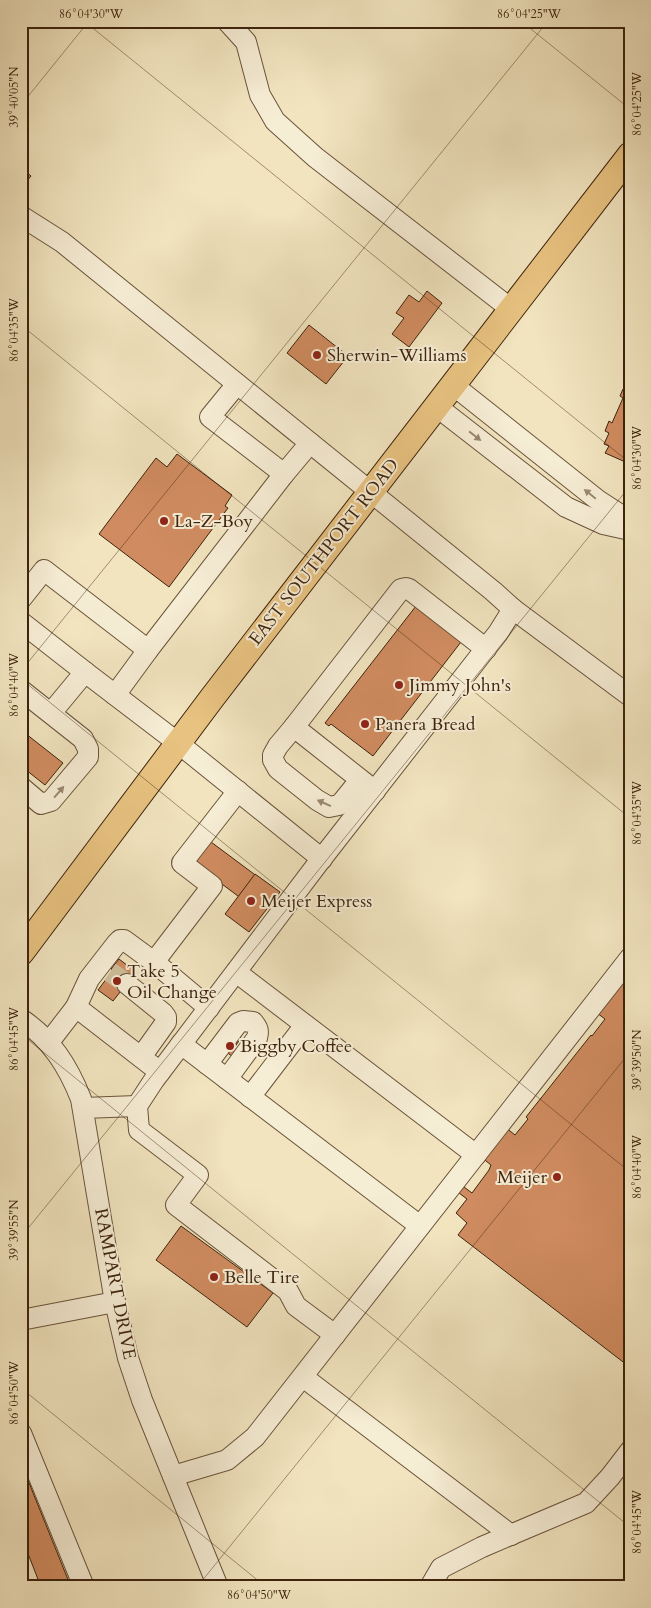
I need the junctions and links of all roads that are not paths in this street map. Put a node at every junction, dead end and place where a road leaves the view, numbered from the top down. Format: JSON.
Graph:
{"nodes":[{"id":1,"x":227,"y":21,"type":"edge"},
{"id":2,"x":247,"y":21,"type":"edge"},
{"id":3,"x":246,"y":42,"type":"junction"},
{"id":4,"x":630,"y":154,"type":"edge"},
{"id":5,"x":21,"y":216,"type":"edge"},
{"id":6,"x":511,"y":309,"type":"junction"},
{"id":7,"x":236,"y":384,"type":"junction"},
{"id":8,"x":452,"y":385,"type":"junction"},
{"id":9,"x":436,"y":406,"type":"junction"},
{"id":10,"x":310,"y":443,"type":"junction"},
{"id":11,"x":284,"y":474,"type":"junction"},
{"id":12,"x":370,"y":492,"type":"junction"},
{"id":13,"x":630,"y":521,"type":"edge"},
{"id":14,"x":630,"y":530,"type":"edge"},
{"id":15,"x":21,"y":600,"type":"edge"},
{"id":16,"x":513,"y":609,"type":"junction"},
{"id":17,"x":21,"y":622,"type":"edge"},
{"id":18,"x":486,"y":648,"type":"junction"},
{"id":19,"x":148,"y":650,"type":"junction"},
{"id":20,"x":85,"y":672,"type":"junction"},
{"id":21,"x":21,"y":690,"type":"edge"},
{"id":22,"x":116,"y":695,"type":"junction"},
{"id":23,"x":630,"y":696,"type":"edge"},
{"id":24,"x":52,"y":713,"type":"junction"},
{"id":25,"x":294,"y":727,"type":"junction"},
{"id":26,"x":178,"y":743,"type":"junction"},
{"id":27,"x":367,"y":786,"type":"junction"},
{"id":28,"x":21,"y":787,"type":"edge"},
{"id":29,"x":238,"y":791,"type":"junction"},
{"id":30,"x":322,"y":859,"type":"junction"},
{"id":31,"x":21,"y":953,"type":"edge"},
{"id":32,"x":630,"y":958,"type":"edge"},
{"id":33,"x":154,"y":962,"type":"junction"},
{"id":34,"x":236,"y":972,"type":"junction"},
{"id":35,"x":126,"y":984,"type":"tunnel mouth"},
{"id":36,"x":76,"y":1007,"type":"junction"},
{"id":37,"x":209,"y":1008,"type":"junction"},
{"id":38,"x":21,"y":1019,"type":"edge"},
{"id":39,"x":305,"y":1025,"type":"junction"},
{"id":40,"x":49,"y":1042,"type":"junction"},
{"id":41,"x":181,"y":1044,"type":"junction"},
{"id":42,"x":141,"y":1057,"type":"junction"},
{"id":43,"x":207,"y":1064,"type":"junction"},
{"id":44,"x":160,"y":1072,"type":"junction"},
{"id":45,"x":226,"y":1079,"type":"junction"},
{"id":46,"x":250,"y":1097,"type":"junction"},
{"id":47,"x":138,"y":1106,"type":"junction"},
{"id":48,"x":84,"y":1108,"type":"junction"},
{"id":49,"x":476,"y":1155,"type":"junction"},
{"id":50,"x":420,"y":1226,"type":"junction"},
{"id":51,"x":115,"y":1302,"type":"junction"},
{"id":52,"x":21,"y":1320,"type":"edge"},
{"id":53,"x":335,"y":1335,"type":"junction"},
{"id":54,"x":303,"y":1377,"type":"junction"},
{"id":55,"x":21,"y":1433,"type":"edge"},
{"id":56,"x":630,"y":1451,"type":"edge"},
{"id":57,"x":173,"y":1476,"type":"junction"},
{"id":58,"x":511,"y":1535,"type":"junction"},
{"id":59,"x":84,"y":1587,"type":"edge"},
{"id":60,"x":218,"y":1587,"type":"edge"},
{"id":61,"x":430,"y":1587,"type":"edge"}],
"edges":[{"from":1,"to":3,"type":"street"},
{"from":2,"to":3,"type":"street"},
{"from":3,"to":6,"type":"street"},
{"from":4,"to":6,"type":"main road","name":"EAST SOUTHPORT ROAD"},
{"from":5,"to":7,"type":"street"},
{"from":6,"to":8,"type":"main road","name":"EAST SOUTHPORT ROAD"},
{"from":7,"to":10,"type":"street"},
{"from":7,"to":11,"type":"street"},
{"from":8,"to":9,"type":"main road","name":"EAST SOUTHPORT ROAD"},
{"from":13,"to":8,"type":"street","one_way":true},
{"from":9,"to":12,"type":"main road","name":"EAST SOUTHPORT ROAD"},
{"from":9,"to":14,"type":"street","one_way":true},
{"from":10,"to":11,"type":"street"},
{"from":10,"to":12,"type":"street"},
{"from":11,"to":19,"type":"street"},
{"from":12,"to":16,"type":"street"},
{"from":12,"to":26,"type":"main road","name":"EAST SOUTHPORT ROAD"},
{"from":15,"to":19,"type":"street"},
{"from":16,"to":18,"type":"street"},
{"from":16,"to":23,"type":"street"},
{"from":17,"to":20,"type":"street"},
{"from":18,"to":25,"type":"street"},
{"from":18,"to":27,"type":"street"},
{"from":19,"to":22,"type":"street"},
{"from":20,"to":22,"type":"street"},
{"from":20,"to":24,"type":"street"},
{"from":21,"to":24,"type":"street"},
{"from":22,"to":26,"type":"street"},
{"from":28,"to":24,"type":"street","one_way":true},
{"from":25,"to":27,"type":"street"},
{"from":27,"to":25,"type":"street","one_way":true},
{"from":26,"to":29,"type":"street"},
{"from":26,"to":31,"type":"main road","name":"EAST SOUTHPORT ROAD"},
{"from":27,"to":30,"type":"street"},
{"from":29,"to":30,"type":"street"},
{"from":29,"to":33,"type":"street"},
{"from":30,"to":34,"type":"street"},
{"from":32,"to":49,"type":"street"},
{"from":33,"to":36,"type":"street"},
{"from":33,"to":37,"type":"street"},
{"from":34,"to":37,"type":"street"},
{"from":34,"to":39,"type":"street"},
{"from":35,"to":42,"type":"street"},
{"from":36,"to":40,"type":"street"},
{"from":36,"to":42,"type":"street"},
{"from":37,"to":41,"type":"street"},
{"from":38,"to":40,"type":"street","name":"RAMPART DRIVE"},
{"from":39,"to":46,"type":"street"},
{"from":39,"to":49,"type":"street"},
{"from":40,"to":48,"type":"street","name":"RAMPART DRIVE"},
{"from":41,"to":43,"type":"street"},
{"from":41,"to":44,"type":"street"},
{"from":42,"to":44,"type":"street"},
{"from":43,"to":45,"type":"street"},
{"from":43,"to":45,"type":"street"},
{"from":44,"to":47,"type":"street"},
{"from":45,"to":46,"type":"street"},
{"from":46,"to":50,"type":"street"},
{"from":47,"to":48,"type":"street"},
{"from":47,"to":53,"type":"street"},
{"from":48,"to":51,"type":"street","name":"RAMPART DRIVE"},
{"from":49,"to":50,"type":"street"},
{"from":50,"to":53,"type":"street"},
{"from":51,"to":52,"type":"street"},
{"from":51,"to":57,"type":"street","name":"RAMPART DRIVE"},
{"from":53,"to":54,"type":"street"},
{"from":54,"to":57,"type":"street"},
{"from":54,"to":58,"type":"street"},
{"from":55,"to":59,"type":"street"},
{"from":56,"to":58,"type":"street"},
{"from":57,"to":60,"type":"street","name":"RAMPART DRIVE"},
{"from":58,"to":61,"type":"street"}]}
